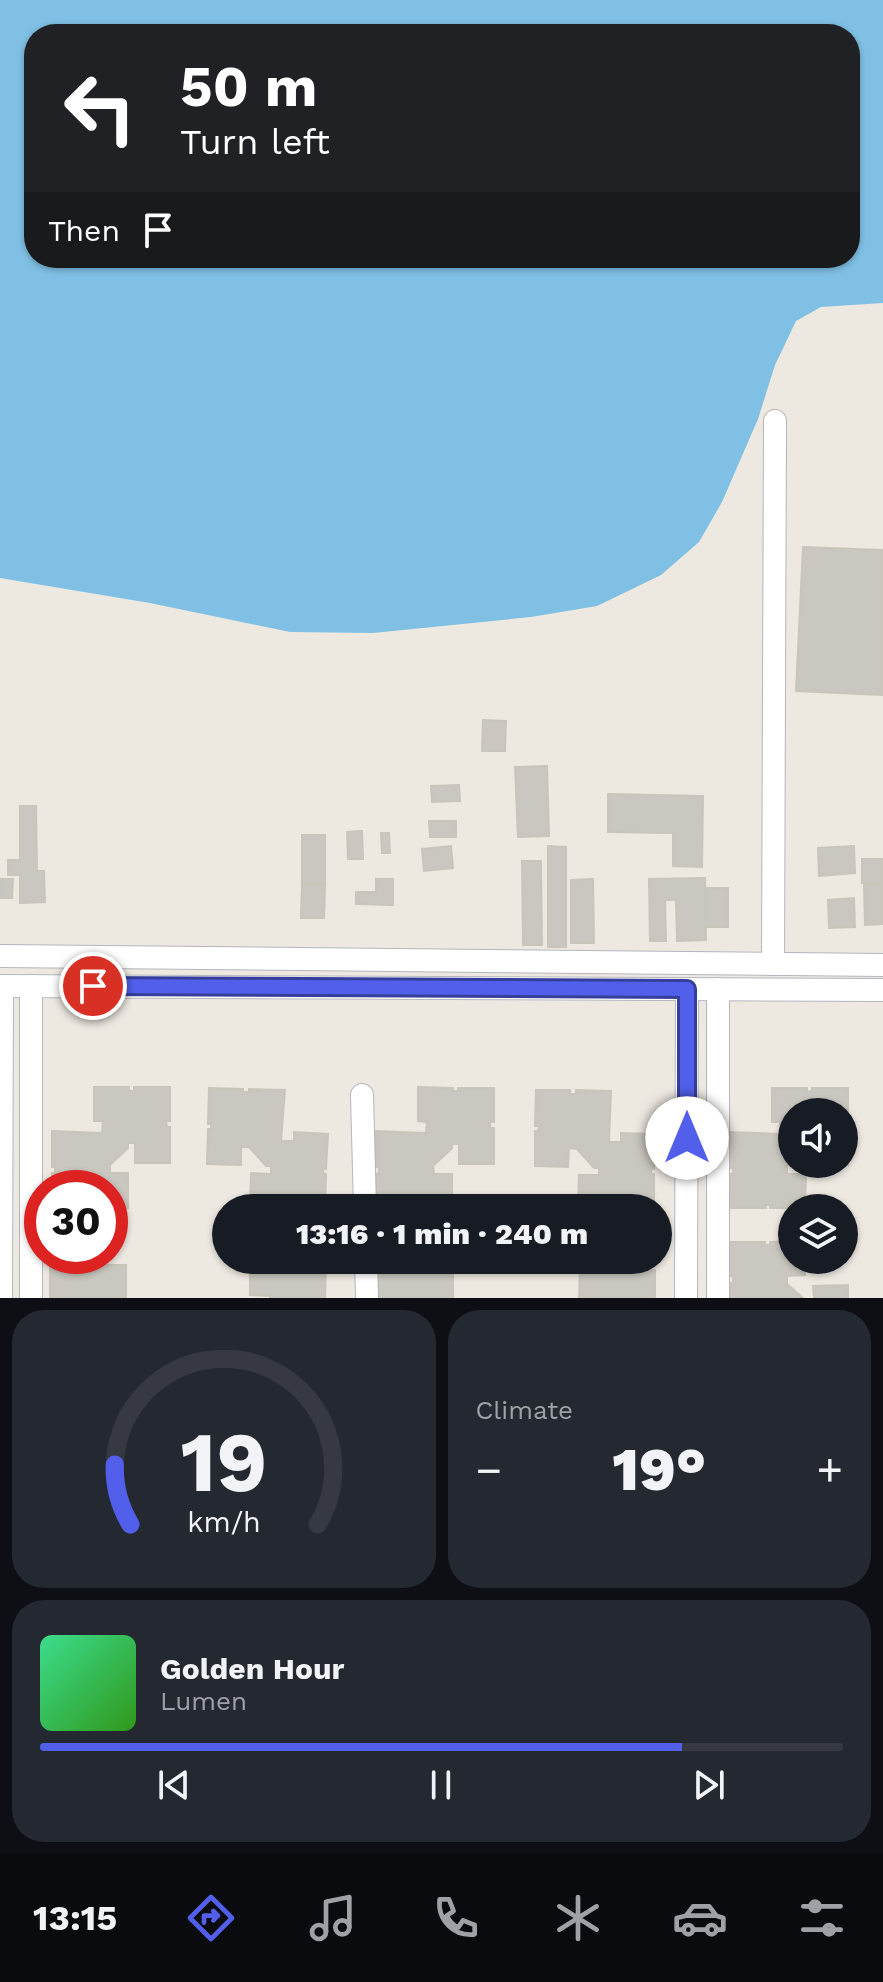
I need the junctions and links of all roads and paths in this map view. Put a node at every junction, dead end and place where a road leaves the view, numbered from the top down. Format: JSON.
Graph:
{"nodes":[{"id":1,"x":775,"y":421,"type":"dead end"},
{"id":2,"x":0,"y":956,"type":"edge"},
{"id":3,"x":708,"y":963,"type":"junction"},
{"id":4,"x":773,"y":964,"type":"junction"},
{"id":5,"x":883,"y":965,"type":"edge"},
{"id":6,"x":1,"y":986,"type":"edge"},
{"id":7,"x":31,"y":986,"type":"junction"},
{"id":8,"x":704,"y":989,"type":"junction"},
{"id":9,"x":883,"y":990,"type":"edge"},
{"id":10,"x":362,"y":1095,"type":"dead end"},
{"id":11,"x":365,"y":1194,"type":"edge"},
{"id":12,"x":366,"y":1274,"type":"edge"},
{"id":13,"x":1,"y":1298,"type":"edge"},
{"id":14,"x":31,"y":1298,"type":"edge"},
{"id":15,"x":367,"y":1298,"type":"edge"},
{"id":16,"x":686,"y":1298,"type":"edge"},
{"id":17,"x":718,"y":1298,"type":"edge"}],
"edges":[{"from":1,"to":4,"type":"street"},
{"from":2,"to":3,"type":"street"},
{"from":3,"to":4,"type":"street"},
{"from":3,"to":8,"type":"street"},
{"from":4,"to":5,"type":"street"},
{"from":6,"to":7,"type":"street"},
{"from":6,"to":13,"type":"street"},
{"from":7,"to":8,"type":"street"},
{"from":7,"to":14,"type":"street"},
{"from":8,"to":9,"type":"street"},
{"from":8,"to":16,"type":"street"},
{"from":8,"to":17,"type":"street"},
{"from":10,"to":11,"type":"street"},
{"from":12,"to":15,"type":"street"}]}
